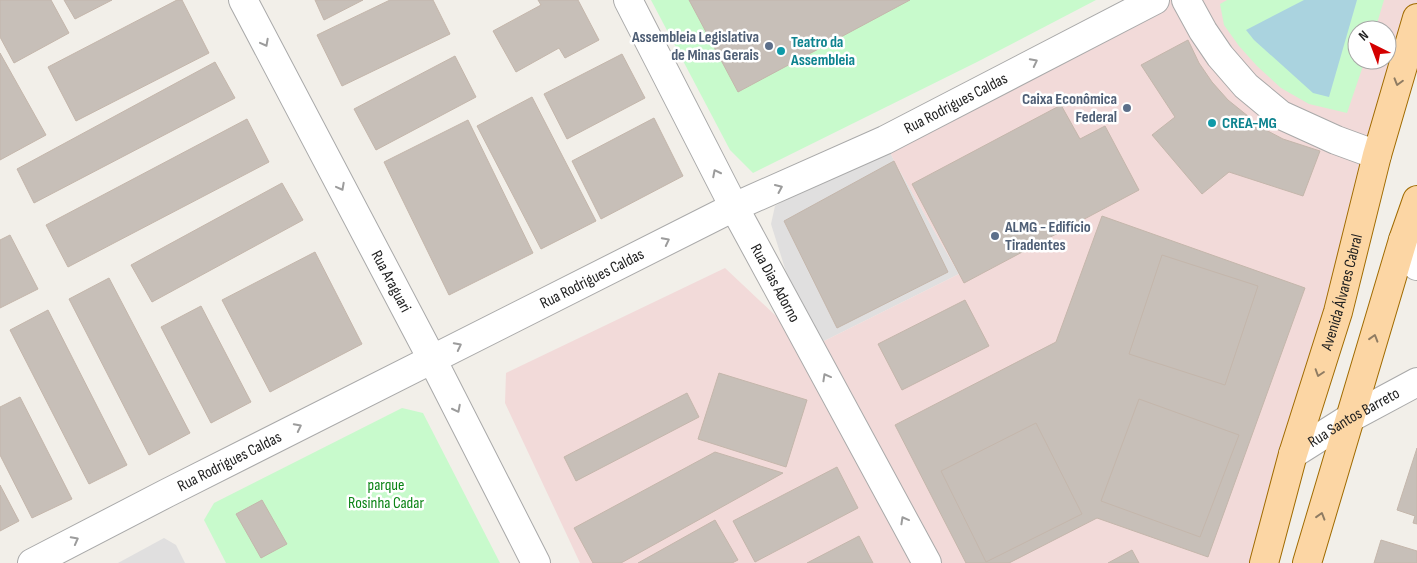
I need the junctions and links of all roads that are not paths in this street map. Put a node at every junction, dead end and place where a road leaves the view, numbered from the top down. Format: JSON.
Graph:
{"nodes":[{"id":1,"x":243,"y":0,"type":"edge"},
{"id":2,"x":628,"y":0,"type":"edge"},
{"id":3,"x":1154,"y":0,"type":"edge"},
{"id":4,"x":1186,"y":0,"type":"edge"},
{"id":5,"x":1417,"y":18,"type":"edge"},
{"id":6,"x":1377,"y":154,"type":"junction"},
{"id":7,"x":1417,"y":200,"type":"edge"},
{"id":8,"x":734,"y":207,"type":"junction"},
{"id":9,"x":1404,"y":240,"type":"junction"},
{"id":10,"x":1417,"y":266,"type":"edge"},
{"id":11,"x":432,"y":359,"type":"junction"},
{"id":12,"x":1417,"y":382,"type":"edge"},
{"id":13,"x":1350,"y":418,"type":"junction"},
{"id":14,"x":1293,"y":454,"type":"junction"},
{"id":15,"x":32,"y":563,"type":"edge"},
{"id":16,"x":536,"y":563,"type":"edge"},
{"id":17,"x":927,"y":563,"type":"edge"},
{"id":18,"x":1264,"y":563,"type":"edge"},
{"id":19,"x":1307,"y":563,"type":"edge"}],
"edges":[{"from":1,"to":11,"type":"street","name":"Rua Araguari","one_way":true},
{"from":8,"to":2,"type":"street","name":"Rua Dias Adorno","one_way":true},
{"from":8,"to":3,"type":"street","name":"Rua Rodrigues Caldas","one_way":true},
{"from":4,"to":6,"type":"street"},
{"from":5,"to":6,"type":"main road","name":"Avenida Álvares Cabral","one_way":true},
{"from":6,"to":14,"type":"main road","name":"Avenida Álvares Cabral","one_way":true},
{"from":7,"to":9,"type":"main road"},
{"from":11,"to":8,"type":"street","name":"Rua Rodrigues Caldas","one_way":true},
{"from":17,"to":8,"type":"street","name":"Rua Dias Adorno","one_way":true},
{"from":9,"to":10,"type":"street"},
{"from":13,"to":9,"type":"main road","one_way":true},
{"from":15,"to":11,"type":"street","name":"Rua Rodrigues Caldas","one_way":true},
{"from":11,"to":16,"type":"street","name":"Rua Araguari","one_way":true},
{"from":12,"to":13,"type":"street","name":"Rua Santos Barreto"},
{"from":13,"to":14,"type":"street","name":"Rua Santos Barreto"},
{"from":19,"to":13,"type":"main road","one_way":true},
{"from":14,"to":18,"type":"main road","name":"Avenida Álvares Cabral"}]}
